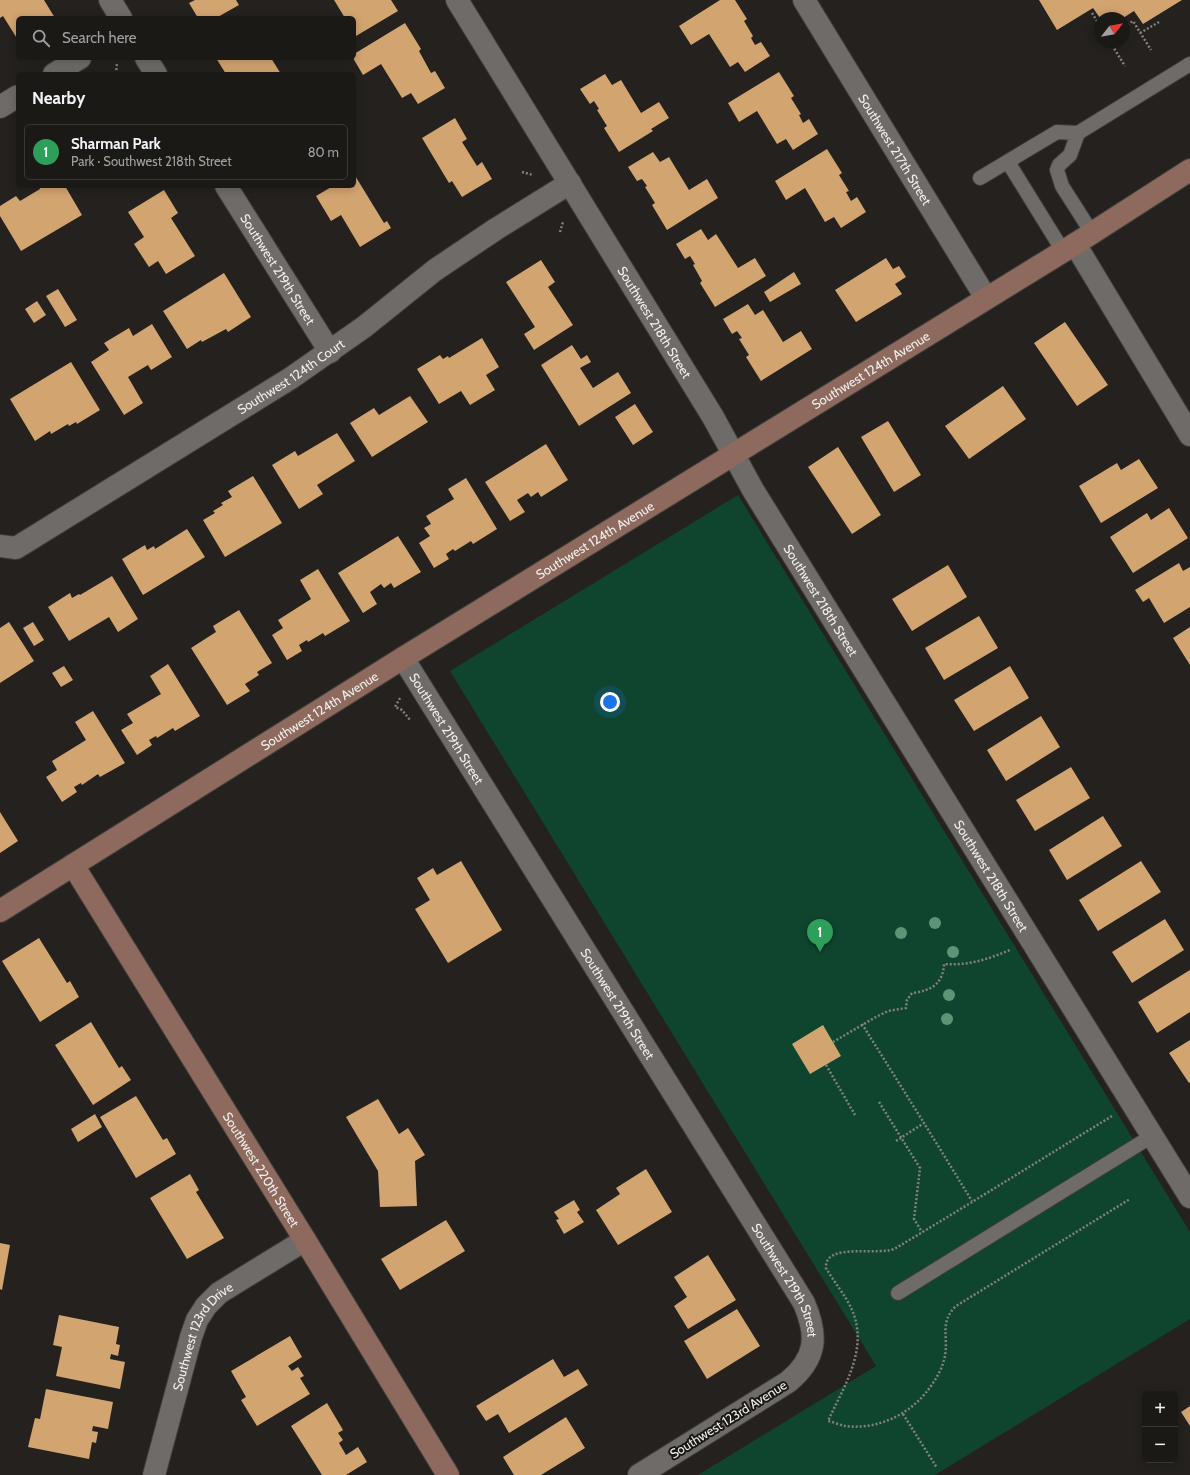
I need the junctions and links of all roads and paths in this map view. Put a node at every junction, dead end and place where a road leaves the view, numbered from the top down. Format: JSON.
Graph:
{"nodes":[{"id":1,"x":110,"y":0,"type":"edge"},
{"id":2,"x":457,"y":0,"type":"edge"},
{"id":3,"x":804,"y":0,"type":"edge"},
{"id":4,"x":1092,"y":13,"type":"dead end"},
{"id":5,"x":120,"y":16,"type":"edge"},
{"id":6,"x":1094,"y":16,"type":"edge"},
{"id":7,"x":1159,"y":22,"type":"dead end"},
{"id":8,"x":1130,"y":23,"type":"edge"},
{"id":9,"x":1140,"y":33,"type":"junction"},
{"id":10,"x":1114,"y":48,"type":"edge"},
{"id":11,"x":1151,"y":50,"type":"dead end"},
{"id":12,"x":77,"y":60,"type":"edge"},
{"id":13,"x":147,"y":60,"type":"edge"},
{"id":14,"x":117,"y":63,"type":"dead end"},
{"id":15,"x":1190,"y":64,"type":"edge"},
{"id":16,"x":1124,"y":66,"type":"dead end"},
{"id":17,"x":57,"y":72,"type":"edge"},
{"id":18,"x":116,"y":72,"type":"edge"},
{"id":19,"x":155,"y":72,"type":"edge"},
{"id":20,"x":16,"y":97,"type":"edge"},
{"id":21,"x":0,"y":108,"type":"edge"},
{"id":22,"x":1078,"y":133,"type":"junction"},
{"id":23,"x":1008,"y":162,"type":"junction"},
{"id":24,"x":1190,"y":170,"type":"edge"},
{"id":25,"x":522,"y":172,"type":"dead end"},
{"id":26,"x":533,"y":175,"type":"dead end"},
{"id":27,"x":980,"y":178,"type":"dead end"},
{"id":28,"x":570,"y":183,"type":"junction"},
{"id":29,"x":227,"y":188,"type":"edge"},
{"id":30,"x":563,"y":222,"type":"dead end"},
{"id":31,"x":560,"y":232,"type":"dead end"},
{"id":32,"x":1077,"y":243,"type":"junction"},
{"id":33,"x":986,"y":298,"type":"junction"},
{"id":34,"x":330,"y":352,"type":"junction"},
{"id":35,"x":1190,"y":435,"type":"edge"},
{"id":36,"x":733,"y":454,"type":"junction"},
{"id":37,"x":0,"y":546,"type":"edge"},
{"id":38,"x":403,"y":658,"type":"junction"},
{"id":39,"x":402,"y":694,"type":"dead end"},
{"id":40,"x":410,"y":720,"type":"dead end"},
{"id":41,"x":73,"y":865,"type":"junction"},
{"id":42,"x":0,"y":911,"type":"edge"},
{"id":43,"x":1012,"y":950,"type":"dead end"},
{"id":44,"x":862,"y":1024,"type":"junction"},
{"id":45,"x":832,"y":1042,"type":"dead end"},
{"id":46,"x":826,"y":1065,"type":"dead end"},
{"id":47,"x":879,"y":1102,"type":"dead end"},
{"id":48,"x":1114,"y":1114,"type":"dead end"},
{"id":49,"x":855,"y":1115,"type":"dead end"},
{"id":50,"x":924,"y":1123,"type":"junction"},
{"id":51,"x":1152,"y":1136,"type":"junction"},
{"id":52,"x":902,"y":1137,"type":"junction"},
{"id":53,"x":896,"y":1142,"type":"dead end"},
{"id":54,"x":1190,"y":1197,"type":"edge"},
{"id":55,"x":1130,"y":1199,"type":"dead end"},
{"id":56,"x":972,"y":1202,"type":"junction"},
{"id":57,"x":922,"y":1232,"type":"junction"},
{"id":58,"x":305,"y":1240,"type":"junction"},
{"id":59,"x":898,"y":1293,"type":"dead end"},
{"id":60,"x":810,"y":1356,"type":"joint"},
{"id":61,"x":903,"y":1414,"type":"junction"},
{"id":62,"x":937,"y":1468,"type":"dead end"},
{"id":63,"x":154,"y":1475,"type":"edge"},
{"id":64,"x":448,"y":1475,"type":"edge"},
{"id":65,"x":639,"y":1475,"type":"edge"}],
"edges":[{"from":1,"to":5,"type":"street"},
{"from":2,"to":28,"type":"street","name":"Southwest 218th Street"},
{"from":3,"to":33,"type":"street","name":"Southwest 217th Street"},
{"from":4,"to":6,"type":"path"},
{"from":7,"to":9,"type":"path"},
{"from":8,"to":9,"type":"path"},
{"from":9,"to":11,"type":"path"},
{"from":10,"to":16,"type":"path"},
{"from":12,"to":17,"type":"street"},
{"from":13,"to":19,"type":"street"},
{"from":14,"to":18,"type":"path"},
{"from":15,"to":22,"type":"lane"},
{"from":20,"to":21,"type":"street"},
{"from":22,"to":23,"type":"lane"},
{"from":22,"to":32,"type":"lane"},
{"from":23,"to":27,"type":"lane"},
{"from":23,"to":32,"type":"lane"},
{"from":24,"to":32,"type":"street","name":"Southwest 124th Avenue"},
{"from":25,"to":26,"type":"path"},
{"from":28,"to":34,"type":"street","name":"Southwest 124th Court"},
{"from":28,"to":36,"type":"street","name":"Southwest 218th Street"},
{"from":29,"to":34,"type":"street","name":"Southwest 219th Street"},
{"from":30,"to":31,"type":"path"},
{"from":32,"to":33,"type":"street","name":"Southwest 124th Avenue"},
{"from":32,"to":35,"type":"street"},
{"from":33,"to":36,"type":"street","name":"Southwest 124th Avenue"},
{"from":34,"to":37,"type":"street","name":"Southwest 124th Court"},
{"from":36,"to":38,"type":"street","name":"Southwest 124th Avenue"},
{"from":36,"to":51,"type":"street","name":"Southwest 218th Street"},
{"from":38,"to":41,"type":"street","name":"Southwest 124th Avenue"},
{"from":38,"to":60,"type":"street","name":"Southwest 219th Street"},
{"from":39,"to":40,"type":"path"},
{"from":41,"to":42,"type":"street","name":"Southwest 124th Avenue"},
{"from":41,"to":58,"type":"street","name":"Southwest 220th Street"},
{"from":43,"to":44,"type":"path"},
{"from":44,"to":45,"type":"path"},
{"from":44,"to":50,"type":"path"},
{"from":46,"to":49,"type":"path"},
{"from":47,"to":52,"type":"path"},
{"from":48,"to":56,"type":"path"},
{"from":50,"to":52,"type":"path"},
{"from":50,"to":56,"type":"path"},
{"from":51,"to":54,"type":"street","name":"Southwest 218th Street"},
{"from":51,"to":59,"type":"lane"},
{"from":52,"to":53,"type":"path"},
{"from":52,"to":57,"type":"path"},
{"from":55,"to":61,"type":"path"},
{"from":56,"to":57,"type":"path"},
{"from":57,"to":61,"type":"path"},
{"from":58,"to":63,"type":"street","name":"Southwest 123rd Drive"},
{"from":58,"to":64,"type":"street","name":"Southwest 220th Street"},
{"from":60,"to":65,"type":"street","name":"Southwest 123rd Avenue"},
{"from":61,"to":62,"type":"path"}]}
